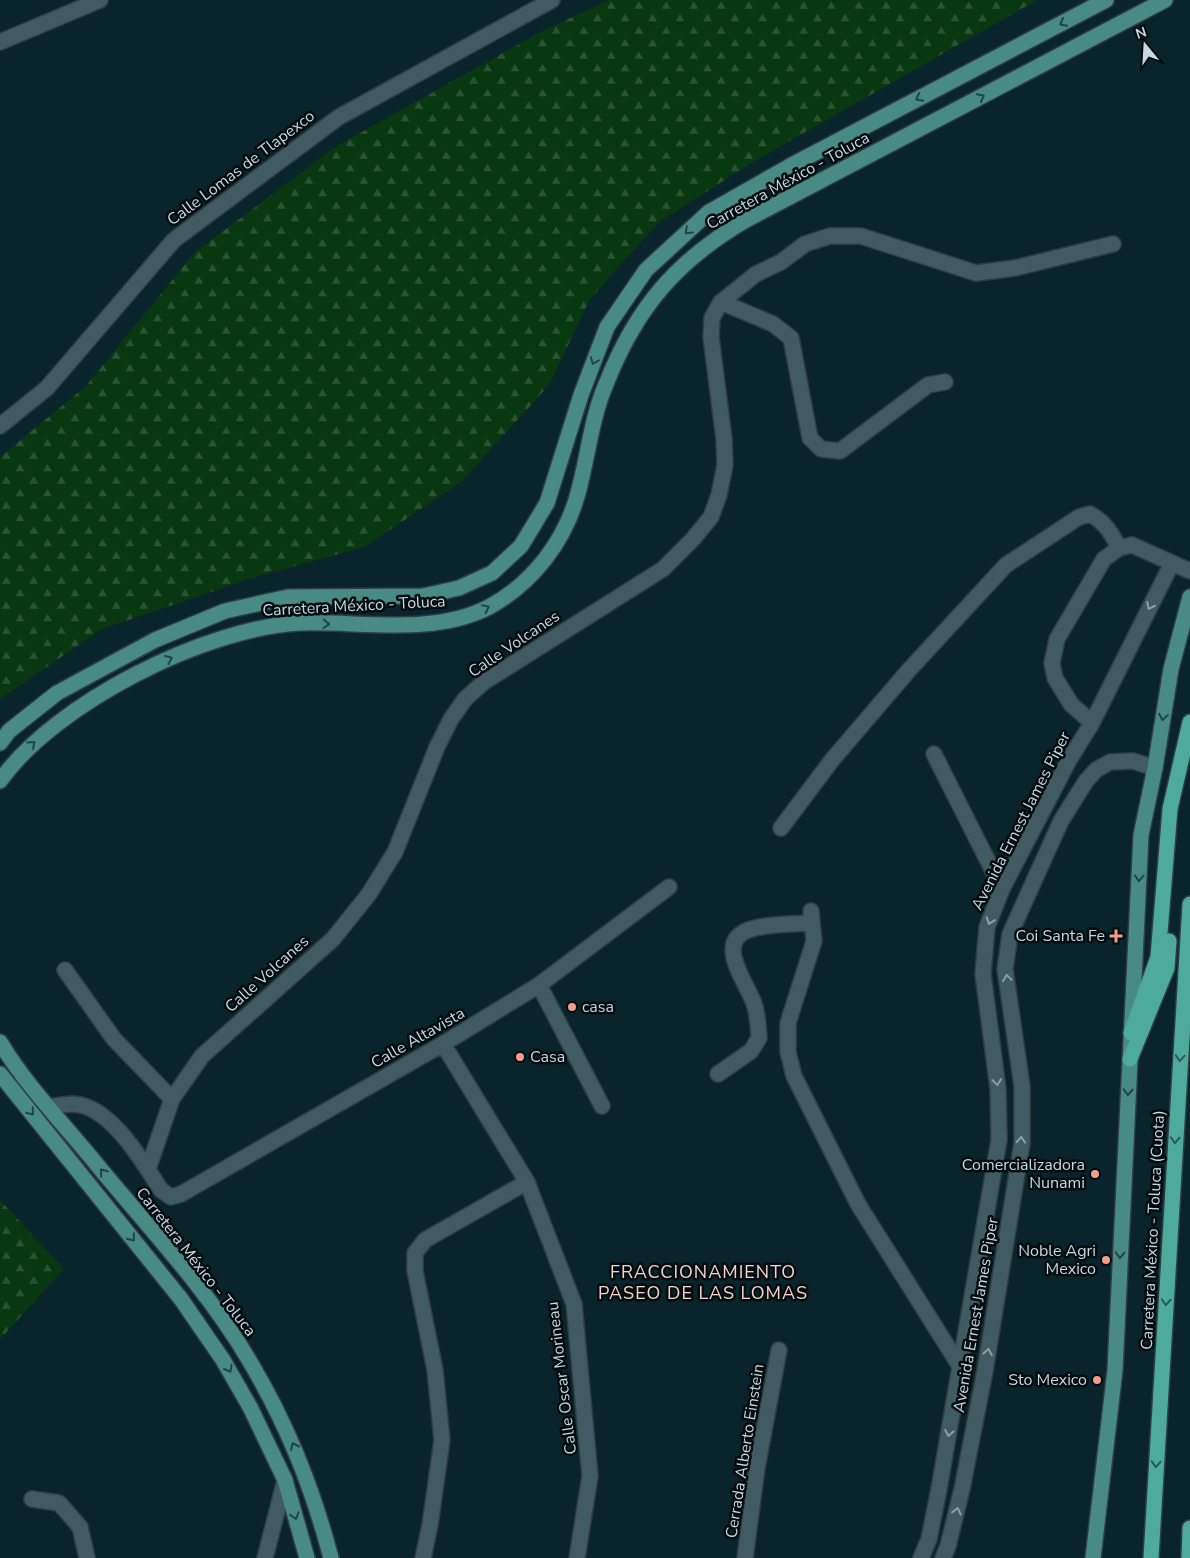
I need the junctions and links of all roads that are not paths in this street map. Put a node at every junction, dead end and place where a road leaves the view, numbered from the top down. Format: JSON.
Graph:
{"nodes":[{"id":1,"x":100,"y":0,"type":"edge"},
{"id":2,"x":552,"y":0,"type":"edge"},
{"id":3,"x":1106,"y":0,"type":"edge"},
{"id":4,"x":1165,"y":0,"type":"edge"},
{"id":5,"x":0,"y":42,"type":"edge"},
{"id":6,"x":1113,"y":244,"type":"dead end"},
{"id":7,"x":720,"y":302,"type":"junction"},
{"id":8,"x":946,"y":382,"type":"dead end"},
{"id":9,"x":0,"y":426,"type":"edge"},
{"id":10,"x":1119,"y":548,"type":"junction"},
{"id":11,"x":1172,"y":563,"type":"junction"},
{"id":12,"x":1190,"y":571,"type":"edge"},
{"id":13,"x":1190,"y":597,"type":"edge"},
{"id":14,"x":1190,"y":722,"type":"edge"},
{"id":15,"x":1092,"y":723,"type":"junction"},
{"id":16,"x":0,"y":743,"type":"edge"},
{"id":17,"x":934,"y":754,"type":"dead end"},
{"id":18,"x":1155,"y":768,"type":"junction"},
{"id":19,"x":1180,"y":775,"type":"junction"},
{"id":20,"x":0,"y":781,"type":"edge"},
{"id":21,"x":781,"y":828,"type":"dead end"},
{"id":22,"x":669,"y":887,"type":"dead end"},
{"id":23,"x":1002,"y":889,"type":"junction"},
{"id":24,"x":1190,"y":904,"type":"edge"},
{"id":25,"x":64,"y":970,"type":"dead end"},
{"id":26,"x":539,"y":985,"type":"junction"},
{"id":27,"x":1131,"y":1033,"type":"junction"},
{"id":28,"x":0,"y":1042,"type":"edge"},
{"id":29,"x":443,"y":1044,"type":"junction"},
{"id":30,"x":1130,"y":1059,"type":"junction"},
{"id":31,"x":0,"y":1074,"type":"edge"},
{"id":32,"x":718,"y":1074,"type":"dead end"},
{"id":33,"x":172,"y":1099,"type":"junction"},
{"id":34,"x":602,"y":1106,"type":"dead end"},
{"id":35,"x":50,"y":1107,"type":"junction"},
{"id":36,"x":148,"y":1169,"type":"junction"},
{"id":37,"x":527,"y":1182,"type":"junction"},
{"id":38,"x":779,"y":1350,"type":"dead end"},
{"id":39,"x":961,"y":1368,"type":"junction"},
{"id":40,"x":285,"y":1480,"type":"junction"},
{"id":41,"x":32,"y":1499,"type":"dead end"},
{"id":42,"x":1190,"y":1528,"type":"edge"},
{"id":43,"x":87,"y":1558,"type":"edge"},
{"id":44,"x":265,"y":1558,"type":"edge"},
{"id":45,"x":307,"y":1558,"type":"edge"},
{"id":46,"x":331,"y":1558,"type":"edge"},
{"id":47,"x":422,"y":1558,"type":"edge"},
{"id":48,"x":577,"y":1558,"type":"edge"},
{"id":49,"x":745,"y":1558,"type":"edge"},
{"id":50,"x":921,"y":1558,"type":"edge"},
{"id":51,"x":943,"y":1558,"type":"edge"},
{"id":52,"x":1093,"y":1558,"type":"edge"},
{"id":53,"x":1150,"y":1558,"type":"edge"},
{"id":54,"x":1188,"y":1558,"type":"edge"}],
"edges":[{"from":1,"to":5,"type":"street"},
{"from":2,"to":9,"type":"street","name":"Calle Lomas de Tlapexco"},
{"from":3,"to":16,"type":"main road","name":"Carretera México - Toluca","one_way":true},
{"from":20,"to":4,"type":"main road","name":"Carretera México - Toluca","one_way":true},
{"from":6,"to":7,"type":"street"},
{"from":7,"to":8,"type":"street"},
{"from":7,"to":33,"type":"street","name":"Calle Volcanes"},
{"from":10,"to":11,"type":"street"},
{"from":10,"to":15,"type":"street"},
{"from":10,"to":21,"type":"street"},
{"from":11,"to":12,"type":"street"},
{"from":11,"to":15,"type":"street","name":"Avenida Ernest James Piper","one_way":true},
{"from":13,"to":18,"type":"main road","one_way":true},
{"from":14,"to":19,"type":"highway"},
{"from":15,"to":23,"type":"street","name":"Avenida Ernest James Piper"},
{"from":17,"to":23,"type":"street"},
{"from":18,"to":27,"type":"main road","one_way":true},
{"from":51,"to":18,"type":"street","name":"Avenida Ernest James Piper","one_way":true},
{"from":19,"to":27,"type":"highway"},
{"from":19,"to":30,"type":"highway"},
{"from":22,"to":26,"type":"street","name":"Calle Altavista"},
{"from":23,"to":39,"type":"street","name":"Avenida Ernest James Piper","one_way":true},
{"from":24,"to":53,"type":"highway","name":"Carretera México - Toluca (Cuota)","one_way":true},
{"from":25,"to":33,"type":"street"},
{"from":26,"to":29,"type":"street","name":"Calle Altavista"},
{"from":26,"to":34,"type":"street"},
{"from":27,"to":30,"type":"main road"},
{"from":28,"to":35,"type":"main road","name":"Carretera México - Toluca"},
{"from":29,"to":36,"type":"street","name":"Calle Altavista"},
{"from":29,"to":37,"type":"street","name":"Calle Oscar Morineau"},
{"from":30,"to":52,"type":"main road","one_way":true},
{"from":31,"to":40,"type":"main road","one_way":true},
{"from":32,"to":39,"type":"street"},
{"from":33,"to":36,"type":"street","name":"Calle Volcanes"},
{"from":35,"to":36,"type":"street"},
{"from":46,"to":35,"type":"main road","name":"Carretera México - Toluca","one_way":true},
{"from":37,"to":47,"type":"street"},
{"from":37,"to":48,"type":"street","name":"Calle Oscar Morineau"},
{"from":38,"to":49,"type":"street","name":"Cerrada Alberto Einstein"},
{"from":39,"to":50,"type":"street","name":"Avenida Ernest James Piper","one_way":true},
{"from":40,"to":44,"type":"street"},
{"from":40,"to":45,"type":"main road","one_way":true},
{"from":41,"to":43,"type":"street"},
{"from":42,"to":54,"type":"highway"}]}
